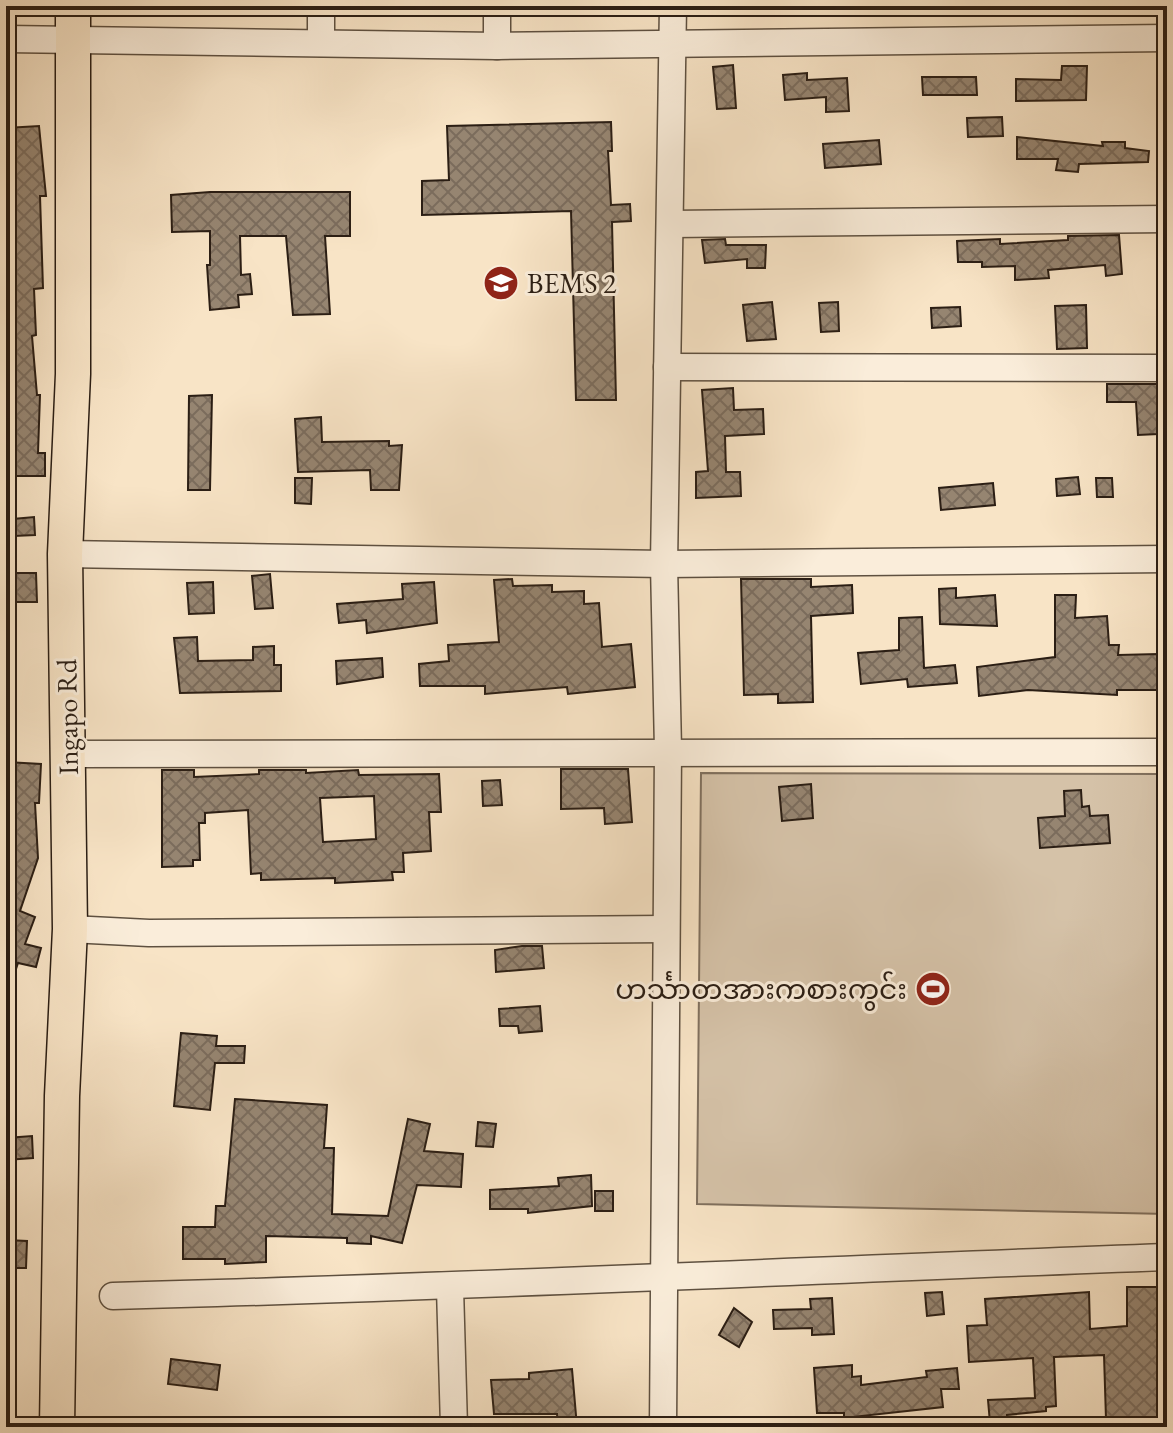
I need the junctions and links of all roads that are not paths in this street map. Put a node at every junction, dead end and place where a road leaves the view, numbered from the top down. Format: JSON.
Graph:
{"nodes":[{"id":1,"x":73,"y":6,"type":"edge"},
{"id":2,"x":321,"y":6,"type":"edge"},
{"id":3,"x":497,"y":6,"type":"edge"},
{"id":4,"x":673,"y":6,"type":"edge"},
{"id":5,"x":1167,"y":38,"type":"edge"},
{"id":6,"x":6,"y":39,"type":"edge"},
{"id":7,"x":73,"y":40,"type":"junction"},
{"id":8,"x":321,"y":43,"type":"junction"},
{"id":9,"x":672,"y":43,"type":"junction"},
{"id":10,"x":497,"y":46,"type":"junction"},
{"id":11,"x":1167,"y":219,"type":"edge"},
{"id":12,"x":671,"y":224,"type":"junction"},
{"id":13,"x":667,"y":367,"type":"junction"},
{"id":14,"x":1167,"y":368,"type":"edge"},
{"id":15,"x":65,"y":554,"type":"junction"},
{"id":16,"x":1167,"y":559,"type":"edge"},
{"id":17,"x":664,"y":564,"type":"junction"},
{"id":18,"x":668,"y":750,"type":"junction"},
{"id":19,"x":1167,"y":752,"type":"edge"},
{"id":20,"x":67,"y":754,"type":"junction"},
{"id":21,"x":70,"y":929,"type":"junction"},
{"id":22,"x":666,"y":929,"type":"junction"},
{"id":23,"x":1167,"y":1257,"type":"edge"},
{"id":24,"x":663,"y":1276,"type":"junction"},
{"id":25,"x":450,"y":1288,"type":"junction"},
{"id":26,"x":113,"y":1296,"type":"dead end"},
{"id":27,"x":57,"y":1427,"type":"edge"},
{"id":28,"x":454,"y":1427,"type":"edge"},
{"id":29,"x":663,"y":1427,"type":"edge"}],
"edges":[{"from":1,"to":7,"type":"main road","name":"Ingapo Rd"},
{"from":2,"to":8,"type":"street"},
{"from":3,"to":10,"type":"street"},
{"from":4,"to":9,"type":"street"},
{"from":5,"to":9,"type":"street"},
{"from":6,"to":7,"type":"street"},
{"from":7,"to":8,"type":"street"},
{"from":7,"to":15,"type":"main road","name":"Ingapo Rd"},
{"from":8,"to":10,"type":"street"},
{"from":9,"to":10,"type":"street"},
{"from":9,"to":12,"type":"street"},
{"from":11,"to":12,"type":"street"},
{"from":12,"to":13,"type":"street"},
{"from":13,"to":14,"type":"street"},
{"from":13,"to":17,"type":"street"},
{"from":15,"to":17,"type":"street"},
{"from":15,"to":20,"type":"main road","name":"Ingapo Rd"},
{"from":16,"to":17,"type":"street"},
{"from":17,"to":18,"type":"street"},
{"from":18,"to":19,"type":"street"},
{"from":18,"to":20,"type":"street"},
{"from":18,"to":22,"type":"street"},
{"from":20,"to":21,"type":"main road","name":"Ingapo Rd"},
{"from":21,"to":22,"type":"street"},
{"from":21,"to":27,"type":"main road","name":"Ingapo Rd"},
{"from":22,"to":24,"type":"street"},
{"from":23,"to":24,"type":"street"},
{"from":24,"to":25,"type":"street"},
{"from":24,"to":29,"type":"street"},
{"from":25,"to":26,"type":"street"},
{"from":25,"to":28,"type":"street"}]}
